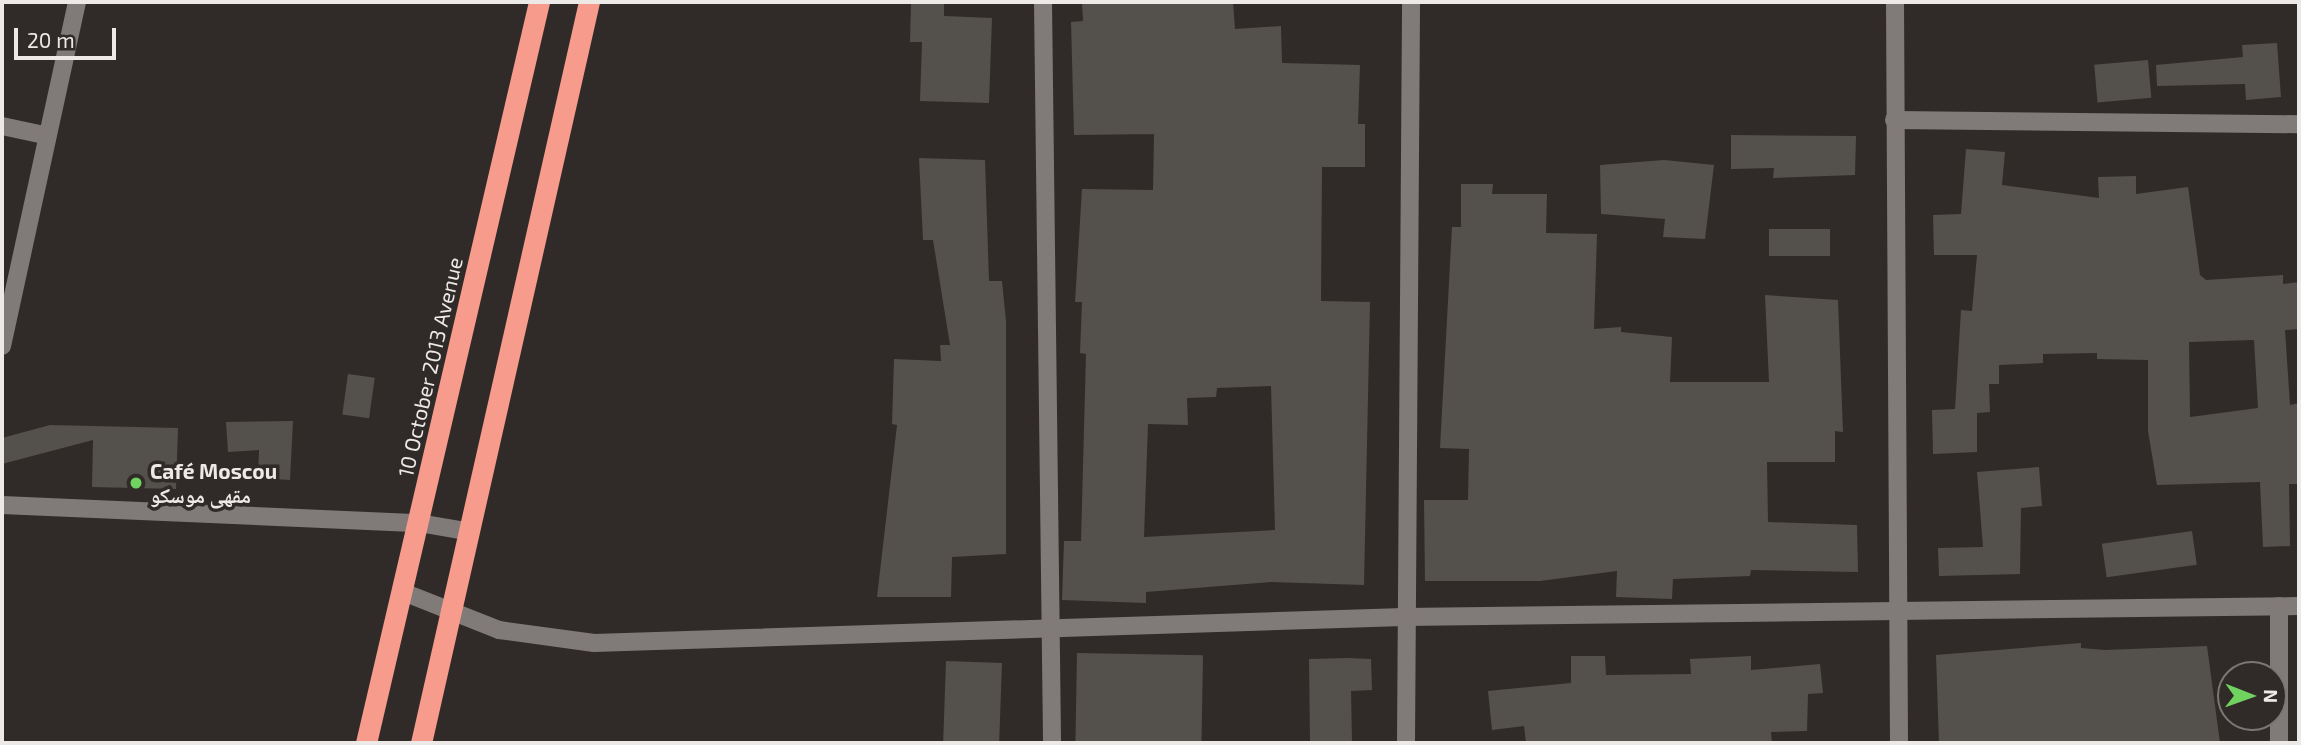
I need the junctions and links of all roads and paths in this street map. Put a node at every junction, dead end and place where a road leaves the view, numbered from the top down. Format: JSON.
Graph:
{"nodes":[{"id":1,"x":77,"y":2,"type":"edge"},
{"id":2,"x":539,"y":2,"type":"edge"},
{"id":3,"x":589,"y":2,"type":"edge"},
{"id":4,"x":1043,"y":2,"type":"edge"},
{"id":5,"x":1411,"y":2,"type":"edge"},
{"id":6,"x":1895,"y":2,"type":"edge"},
{"id":7,"x":1894,"y":120,"type":"junction"},
{"id":8,"x":2299,"y":124,"type":"edge"},
{"id":9,"x":2,"y":126,"type":"edge"},
{"id":10,"x":44,"y":135,"type":"junction"},
{"id":11,"x":2,"y":346,"type":"edge"},
{"id":12,"x":2,"y":505,"type":"edge"},
{"id":13,"x":419,"y":523,"type":"junction"},
{"id":14,"x":466,"y":531,"type":"junction"},
{"id":15,"x":403,"y":592,"type":"junction"},
{"id":16,"x":2279,"y":606,"type":"junction"},
{"id":17,"x":2299,"y":606,"type":"edge"},
{"id":18,"x":450,"y":612,"type":"junction"},
{"id":19,"x":1896,"y":613,"type":"junction"},
{"id":20,"x":1404,"y":617,"type":"junction"},
{"id":21,"x":1052,"y":630,"type":"junction"},
{"id":22,"x":366,"y":743,"type":"edge"},
{"id":23,"x":421,"y":743,"type":"edge"},
{"id":24,"x":1052,"y":743,"type":"edge"},
{"id":25,"x":1406,"y":743,"type":"edge"},
{"id":26,"x":1899,"y":743,"type":"edge"},
{"id":27,"x":2279,"y":743,"type":"edge"}],
"edges":[{"from":1,"to":10,"type":"street"},
{"from":2,"to":13,"type":"highway","name":"10 October 2013 Avenue"},
{"from":3,"to":14,"type":"highway"},
{"from":4,"to":21,"type":"street"},
{"from":5,"to":20,"type":"street"},
{"from":6,"to":7,"type":"street"},
{"from":7,"to":8,"type":"street"},
{"from":7,"to":19,"type":"street"},
{"from":9,"to":10,"type":"street"},
{"from":10,"to":11,"type":"street"},
{"from":12,"to":13,"type":"street"},
{"from":13,"to":14,"type":"street"},
{"from":13,"to":15,"type":"highway","name":"10 October 2013 Avenue"},
{"from":14,"to":18,"type":"highway"},
{"from":15,"to":18,"type":"street"},
{"from":15,"to":22,"type":"highway","name":"10 October 2013 Avenue"},
{"from":16,"to":17,"type":"street"},
{"from":16,"to":19,"type":"street"},
{"from":16,"to":27,"type":"street"},
{"from":18,"to":21,"type":"street"},
{"from":18,"to":23,"type":"highway"},
{"from":19,"to":20,"type":"street"},
{"from":19,"to":26,"type":"street"},
{"from":20,"to":21,"type":"street"},
{"from":20,"to":25,"type":"street"},
{"from":21,"to":24,"type":"street"}]}
